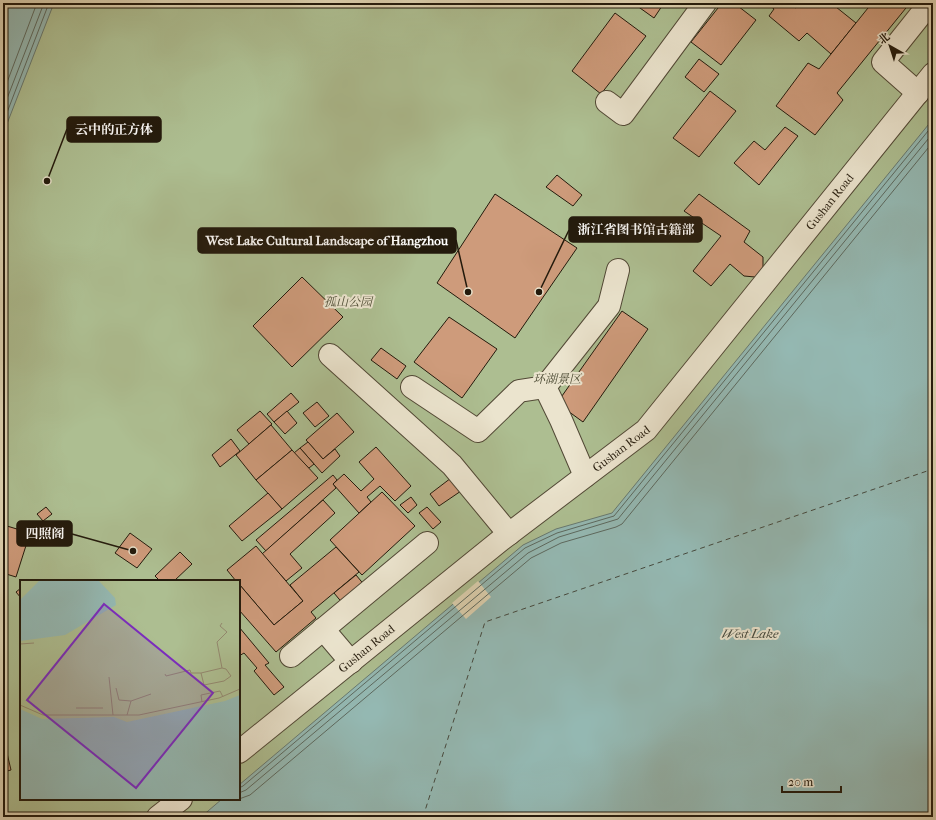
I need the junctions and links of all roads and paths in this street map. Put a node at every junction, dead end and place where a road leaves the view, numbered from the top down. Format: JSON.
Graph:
{"nodes":[{"id":1,"x":930,"y":3,"type":"edge"},
{"id":2,"x":696,"y":6,"type":"edge"},
{"id":3,"x":933,"y":74,"type":"edge"},
{"id":4,"x":918,"y":94,"type":"junction"},
{"id":5,"x":607,"y":102,"type":"dead end"},
{"id":6,"x":618,"y":270,"type":"dead end"},
{"id":7,"x":330,"y":355,"type":"dead end"},
{"id":8,"x":412,"y":387,"type":"dead end"},
{"id":9,"x":545,"y":387,"type":"junction"},
{"id":10,"x":585,"y":476,"type":"junction"},
{"id":11,"x":508,"y":534,"type":"junction"},
{"id":12,"x":427,"y":542,"type":"dead end"},
{"id":13,"x":323,"y":629,"type":"junction"},
{"id":14,"x":291,"y":656,"type":"dead end"},
{"id":15,"x":351,"y":662,"type":"junction"},
{"id":16,"x":240,"y":751,"type":"edge"},
{"id":17,"x":179,"y":800,"type":"edge"},
{"id":18,"x":158,"y":817,"type":"edge"}],
"edges":[{"from":1,"to":4,"type":"street"},
{"from":2,"to":5,"type":"street"},
{"from":3,"to":4,"type":"street","name":"Gushan Road"},
{"from":4,"to":10,"type":"street","name":"Gushan Road"},
{"from":6,"to":9,"type":"street"},
{"from":7,"to":11,"type":"street"},
{"from":8,"to":9,"type":"street"},
{"from":9,"to":10,"type":"street"},
{"from":10,"to":11,"type":"street","name":"Gushan Road"},
{"from":11,"to":15,"type":"street","name":"Gushan Road"},
{"from":12,"to":13,"type":"street"},
{"from":13,"to":14,"type":"street"},
{"from":13,"to":15,"type":"street"},
{"from":15,"to":16,"type":"street","name":"Gushan Road"},
{"from":17,"to":18,"type":"street"}]}
